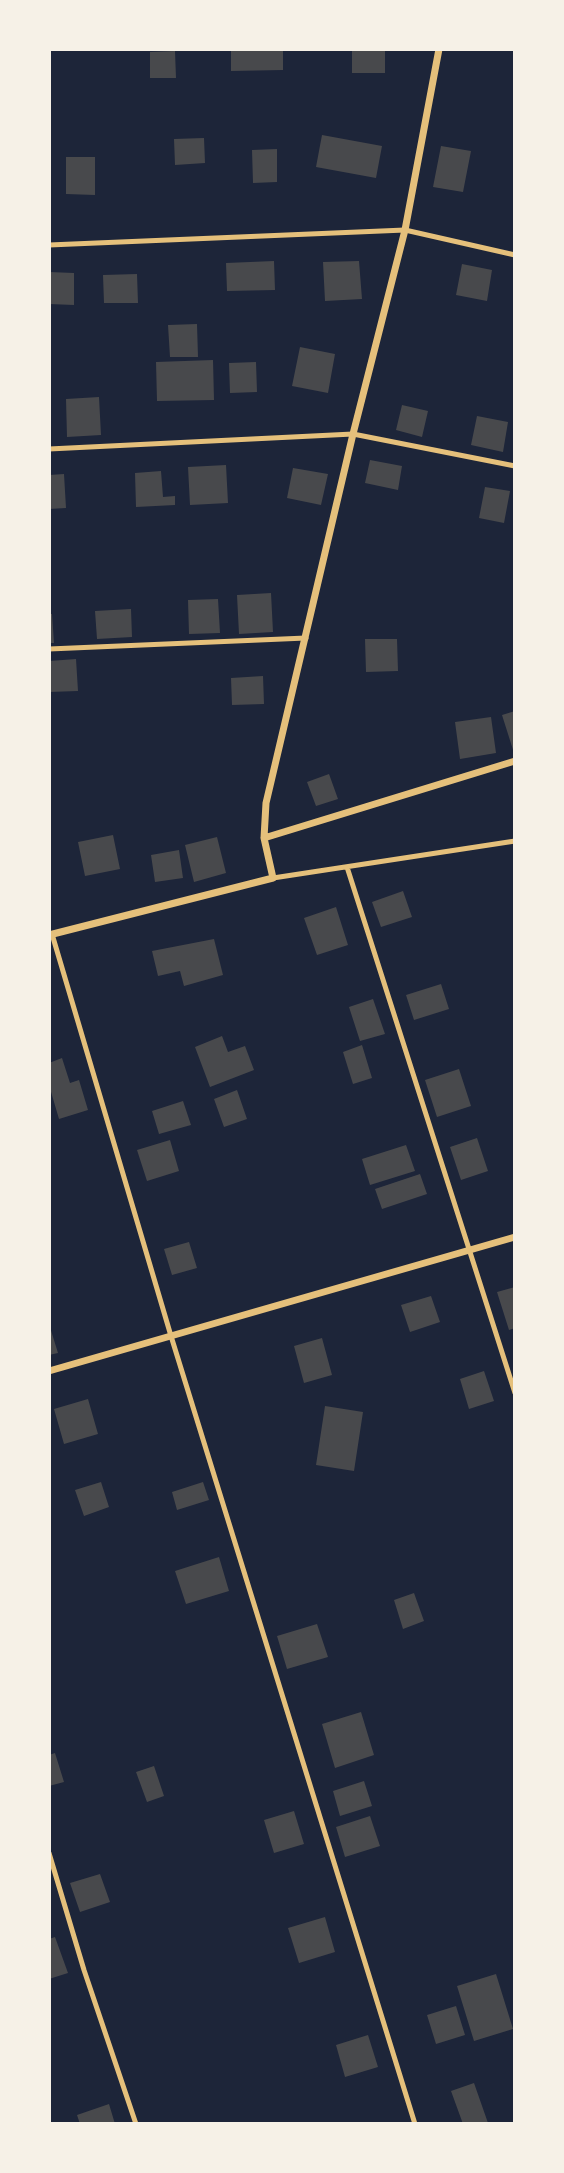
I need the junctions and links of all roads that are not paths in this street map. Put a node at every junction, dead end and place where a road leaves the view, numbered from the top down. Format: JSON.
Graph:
{"nodes":[{"id":1,"x":439,"y":49,"type":"edge"},
{"id":2,"x":405,"y":230,"type":"junction"},
{"id":3,"x":49,"y":245,"type":"edge"},
{"id":4,"x":515,"y":255,"type":"edge"},
{"id":5,"x":353,"y":435,"type":"junction"},
{"id":6,"x":49,"y":449,"type":"edge"},
{"id":7,"x":515,"y":466,"type":"edge"},
{"id":8,"x":306,"y":638,"type":"junction"},
{"id":9,"x":49,"y":649,"type":"edge"},
{"id":10,"x":515,"y":761,"type":"edge"},
{"id":11,"x":264,"y":838,"type":"junction"},
{"id":12,"x":515,"y":841,"type":"edge"},
{"id":13,"x":347,"y":867,"type":"junction"},
{"id":14,"x":273,"y":878,"type":"junction"},
{"id":15,"x":50,"y":934,"type":"edge"},
{"id":16,"x":515,"y":1237,"type":"edge"},
{"id":17,"x":471,"y":1250,"type":"junction"},
{"id":18,"x":171,"y":1336,"type":"junction"},
{"id":19,"x":49,"y":1371,"type":"edge"},
{"id":20,"x":515,"y":1393,"type":"edge"},
{"id":21,"x":49,"y":1853,"type":"edge"},
{"id":22,"x":136,"y":2124,"type":"edge"},
{"id":23,"x":415,"y":2124,"type":"edge"}],
"edges":[{"from":1,"to":2,"type":"street"},
{"from":2,"to":3,"type":"lane"},
{"from":2,"to":4,"type":"lane"},
{"from":2,"to":5,"type":"street"},
{"from":5,"to":6,"type":"lane"},
{"from":5,"to":7,"type":"lane"},
{"from":5,"to":8,"type":"street"},
{"from":8,"to":9,"type":"lane"},
{"from":8,"to":11,"type":"street"},
{"from":10,"to":11,"type":"street"},
{"from":11,"to":14,"type":"street"},
{"from":12,"to":13,"type":"lane"},
{"from":13,"to":14,"type":"lane"},
{"from":13,"to":17,"type":"lane"},
{"from":14,"to":15,"type":"street"},
{"from":15,"to":18,"type":"lane"},
{"from":16,"to":17,"type":"street"},
{"from":17,"to":18,"type":"street"},
{"from":17,"to":20,"type":"lane"},
{"from":18,"to":19,"type":"street"},
{"from":18,"to":23,"type":"lane"},
{"from":21,"to":22,"type":"lane"}]}
